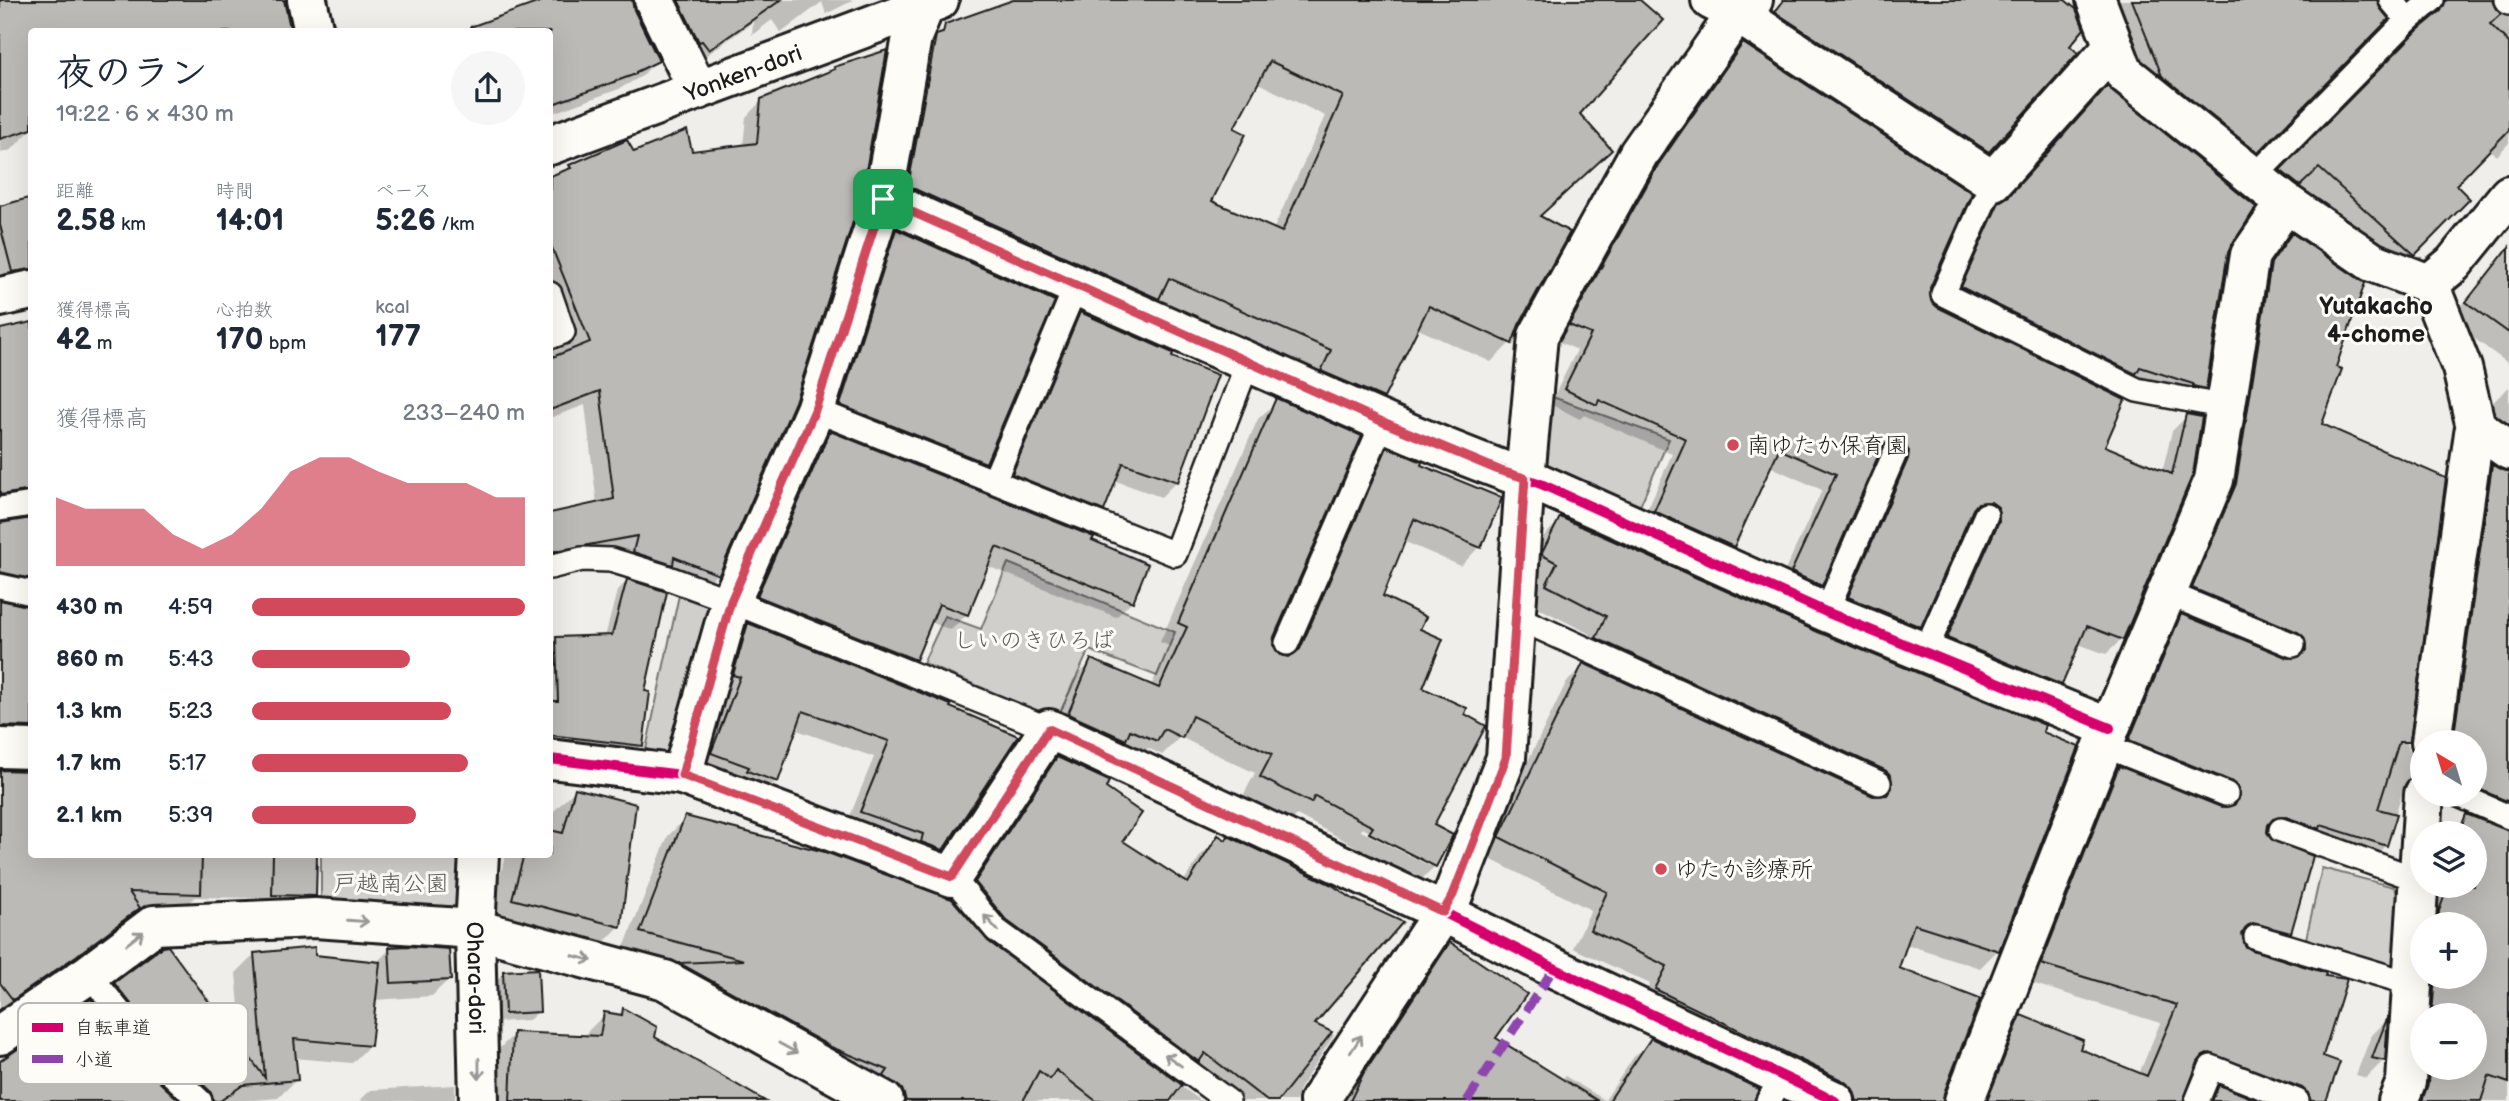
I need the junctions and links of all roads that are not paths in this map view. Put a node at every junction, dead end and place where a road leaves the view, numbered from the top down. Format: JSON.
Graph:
{"nodes":[{"id":1,"x":307,"y":0,"type":"edge"},
{"id":2,"x":654,"y":0,"type":"edge"},
{"id":3,"x":2096,"y":0,"type":"edge"},
{"id":4,"x":2391,"y":0,"type":"edge"},
{"id":5,"x":2432,"y":0,"type":"edge"},
{"id":6,"x":932,"y":3,"type":"edge"},
{"id":7,"x":1734,"y":4,"type":"edge"},
{"id":8,"x":2408,"y":20,"type":"junction"},
{"id":9,"x":313,"y":28,"type":"edge"},
{"id":10,"x":2113,"y":47,"type":"junction"},
{"id":11,"x":698,"y":90,"type":"junction"},
{"id":12,"x":553,"y":144,"type":"edge"},
{"id":13,"x":2254,"y":177,"type":"junction"},
{"id":14,"x":1993,"y":181,"type":"junction"},
{"id":15,"x":2509,"y":195,"type":"edge"},
{"id":16,"x":883,"y":199,"type":"junction"},
{"id":17,"x":2286,"y":203,"type":"junction"},
{"id":18,"x":2429,"y":284,"type":"junction"},
{"id":19,"x":1076,"y":286,"type":"junction"},
{"id":20,"x":28,"y":291,"type":"edge"},
{"id":21,"x":0,"y":297,"type":"edge"},
{"id":22,"x":553,"y":303,"type":"edge"},
{"id":23,"x":553,"y":336,"type":"edge"},
{"id":24,"x":1248,"y":362,"type":"junction"},
{"id":25,"x":2226,"y":408,"type":"junction"},
{"id":26,"x":815,"y":410,"type":"junction"},
{"id":27,"x":1383,"y":422,"type":"junction"},
{"id":28,"x":2470,"y":429,"type":"junction"},
{"id":29,"x":2509,"y":450,"type":"edge"},
{"id":30,"x":1895,"y":453,"type":"dead end"},
{"id":31,"x":1525,"y":478,"type":"junction"},
{"id":32,"x":994,"y":481,"type":"junction"},
{"id":33,"x":28,"y":505,"type":"edge"},
{"id":34,"x":0,"y":509,"type":"edge"},
{"id":35,"x":1986,"y":515,"type":"dead end"},
{"id":36,"x":553,"y":566,"type":"edge"},
{"id":37,"x":0,"y":586,"type":"edge"},
{"id":38,"x":28,"y":591,"type":"edge"},
{"id":39,"x":2167,"y":593,"type":"junction"},
{"id":40,"x":731,"y":601,"type":"junction"},
{"id":41,"x":1825,"y":612,"type":"junction"},
{"id":42,"x":1516,"y":617,"type":"junction"},
{"id":43,"x":1287,"y":643,"type":"dead end"},
{"id":44,"x":2293,"y":645,"type":"dead end"},
{"id":45,"x":1924,"y":654,"type":"junction"},
{"id":46,"x":1049,"y":729,"type":"junction"},
{"id":47,"x":2432,"y":730,"type":"edge"},
{"id":48,"x":2106,"y":736,"type":"junction"},
{"id":49,"x":0,"y":748,"type":"edge"},
{"id":50,"x":28,"y":749,"type":"edge"},
{"id":51,"x":553,"y":759,"type":"edge"},
{"id":52,"x":682,"y":775,"type":"junction"},
{"id":53,"x":1879,"y":783,"type":"dead end"},
{"id":54,"x":2226,"y":794,"type":"dead end"},
{"id":55,"x":2486,"y":807,"type":"edge"},
{"id":56,"x":2509,"y":817,"type":"edge"},
{"id":57,"x":2281,"y":830,"type":"dead end"},
{"id":58,"x":478,"y":858,"type":"edge"},
{"id":59,"x":952,"y":877,"type":"junction"},
{"id":60,"x":2410,"y":877,"type":"edge"},
{"id":61,"x":1443,"y":912,"type":"junction"},
{"id":62,"x":475,"y":929,"type":"junction"},
{"id":63,"x":2256,"y":937,"type":"dead end"},
{"id":64,"x":89,"y":974,"type":"junction"},
{"id":65,"x":2410,"y":983,"type":"edge"},
{"id":66,"x":2413,"y":989,"type":"edge"},
{"id":67,"x":47,"y":1003,"type":"edge"},
{"id":68,"x":112,"y":1003,"type":"edge"},
{"id":69,"x":18,"y":1023,"type":"edge"},
{"id":70,"x":0,"y":1035,"type":"edge"},
{"id":71,"x":182,"y":1084,"type":"edge"},
{"id":72,"x":1776,"y":1089,"type":"edge"},
{"id":73,"x":200,"y":1101,"type":"edge"},
{"id":74,"x":480,"y":1101,"type":"edge"},
{"id":75,"x":884,"y":1101,"type":"edge"},
{"id":76,"x":1228,"y":1101,"type":"edge"},
{"id":77,"x":1319,"y":1101,"type":"edge"},
{"id":78,"x":1835,"y":1101,"type":"edge"},
{"id":79,"x":1964,"y":1101,"type":"edge"},
{"id":80,"x":2197,"y":1101,"type":"edge"},
{"id":81,"x":2297,"y":1101,"type":"edge"},
{"id":82,"x":2398,"y":1101,"type":"edge"}],
"edges":[{"from":1,"to":9,"type":"street"},
{"from":2,"to":11,"type":"street"},
{"from":3,"to":10,"type":"street"},
{"from":4,"to":8,"type":"lane"},
{"from":5,"to":8,"type":"lane"},
{"from":6,"to":11,"type":"street","name":"Yonken-dori"},
{"from":6,"to":16,"type":"street"},
{"from":7,"to":14,"type":"street"},
{"from":7,"to":31,"type":"street"},
{"from":8,"to":13,"type":"lane"},
{"from":10,"to":13,"type":"street"},
{"from":10,"to":14,"type":"street"},
{"from":11,"to":12,"type":"street","name":"Yonken-dori"},
{"from":13,"to":17,"type":"street"},
{"from":14,"to":25,"type":"lane"},
{"from":15,"to":18,"type":"street"},
{"from":16,"to":19,"type":"street"},
{"from":16,"to":26,"type":"street"},
{"from":17,"to":18,"type":"street"},
{"from":17,"to":25,"type":"street"},
{"from":18,"to":28,"type":"street"},
{"from":19,"to":24,"type":"street"},
{"from":19,"to":32,"type":"lane"},
{"from":20,"to":21,"type":"street"},
{"from":22,"to":23,"type":"lane"},
{"from":24,"to":27,"type":"street"},
{"from":24,"to":32,"type":"lane"},
{"from":25,"to":39,"type":"street"},
{"from":26,"to":32,"type":"lane"},
{"from":26,"to":40,"type":"street"},
{"from":27,"to":31,"type":"street"},
{"from":27,"to":43,"type":"lane"},
{"from":28,"to":29,"type":"street"},
{"from":28,"to":47,"type":"street"},
{"from":30,"to":41,"type":"lane"},
{"from":31,"to":41,"type":"street"},
{"from":31,"to":42,"type":"street"},
{"from":33,"to":34,"type":"lane"},
{"from":35,"to":45,"type":"lane"},
{"from":36,"to":40,"type":"lane"},
{"from":37,"to":38,"type":"lane"},
{"from":39,"to":44,"type":"lane"},
{"from":39,"to":48,"type":"street"},
{"from":40,"to":46,"type":"lane"},
{"from":40,"to":52,"type":"street"},
{"from":41,"to":45,"type":"street"},
{"from":42,"to":53,"type":"lane"},
{"from":42,"to":61,"type":"street"},
{"from":45,"to":48,"type":"street"},
{"from":46,"to":59,"type":"street"},
{"from":46,"to":61,"type":"street"},
{"from":48,"to":54,"type":"lane"},
{"from":48,"to":79,"type":"street"},
{"from":49,"to":50,"type":"street"},
{"from":51,"to":52,"type":"street"},
{"from":52,"to":59,"type":"street"},
{"from":55,"to":56,"type":"lane"},
{"from":57,"to":60,"type":"lane"},
{"from":58,"to":62,"type":"street","name":"Ohara-dori"},
{"from":76,"to":59,"type":"lane","one_way":true},
{"from":61,"to":72,"type":"street"},
{"from":77,"to":61,"type":"street","one_way":true},
{"from":64,"to":62,"type":"street","one_way":true},
{"from":62,"to":74,"type":"street","name":"Ohara-dori","one_way":true},
{"from":62,"to":75,"type":"street","one_way":true},
{"from":63,"to":65,"type":"lane"},
{"from":64,"to":67,"type":"street"},
{"from":64,"to":68,"type":"lane"},
{"from":66,"to":82,"type":"street"},
{"from":69,"to":70,"type":"street"},
{"from":71,"to":73,"type":"lane"},
{"from":72,"to":78,"type":"street"},
{"from":80,"to":81,"type":"lane"}]}
